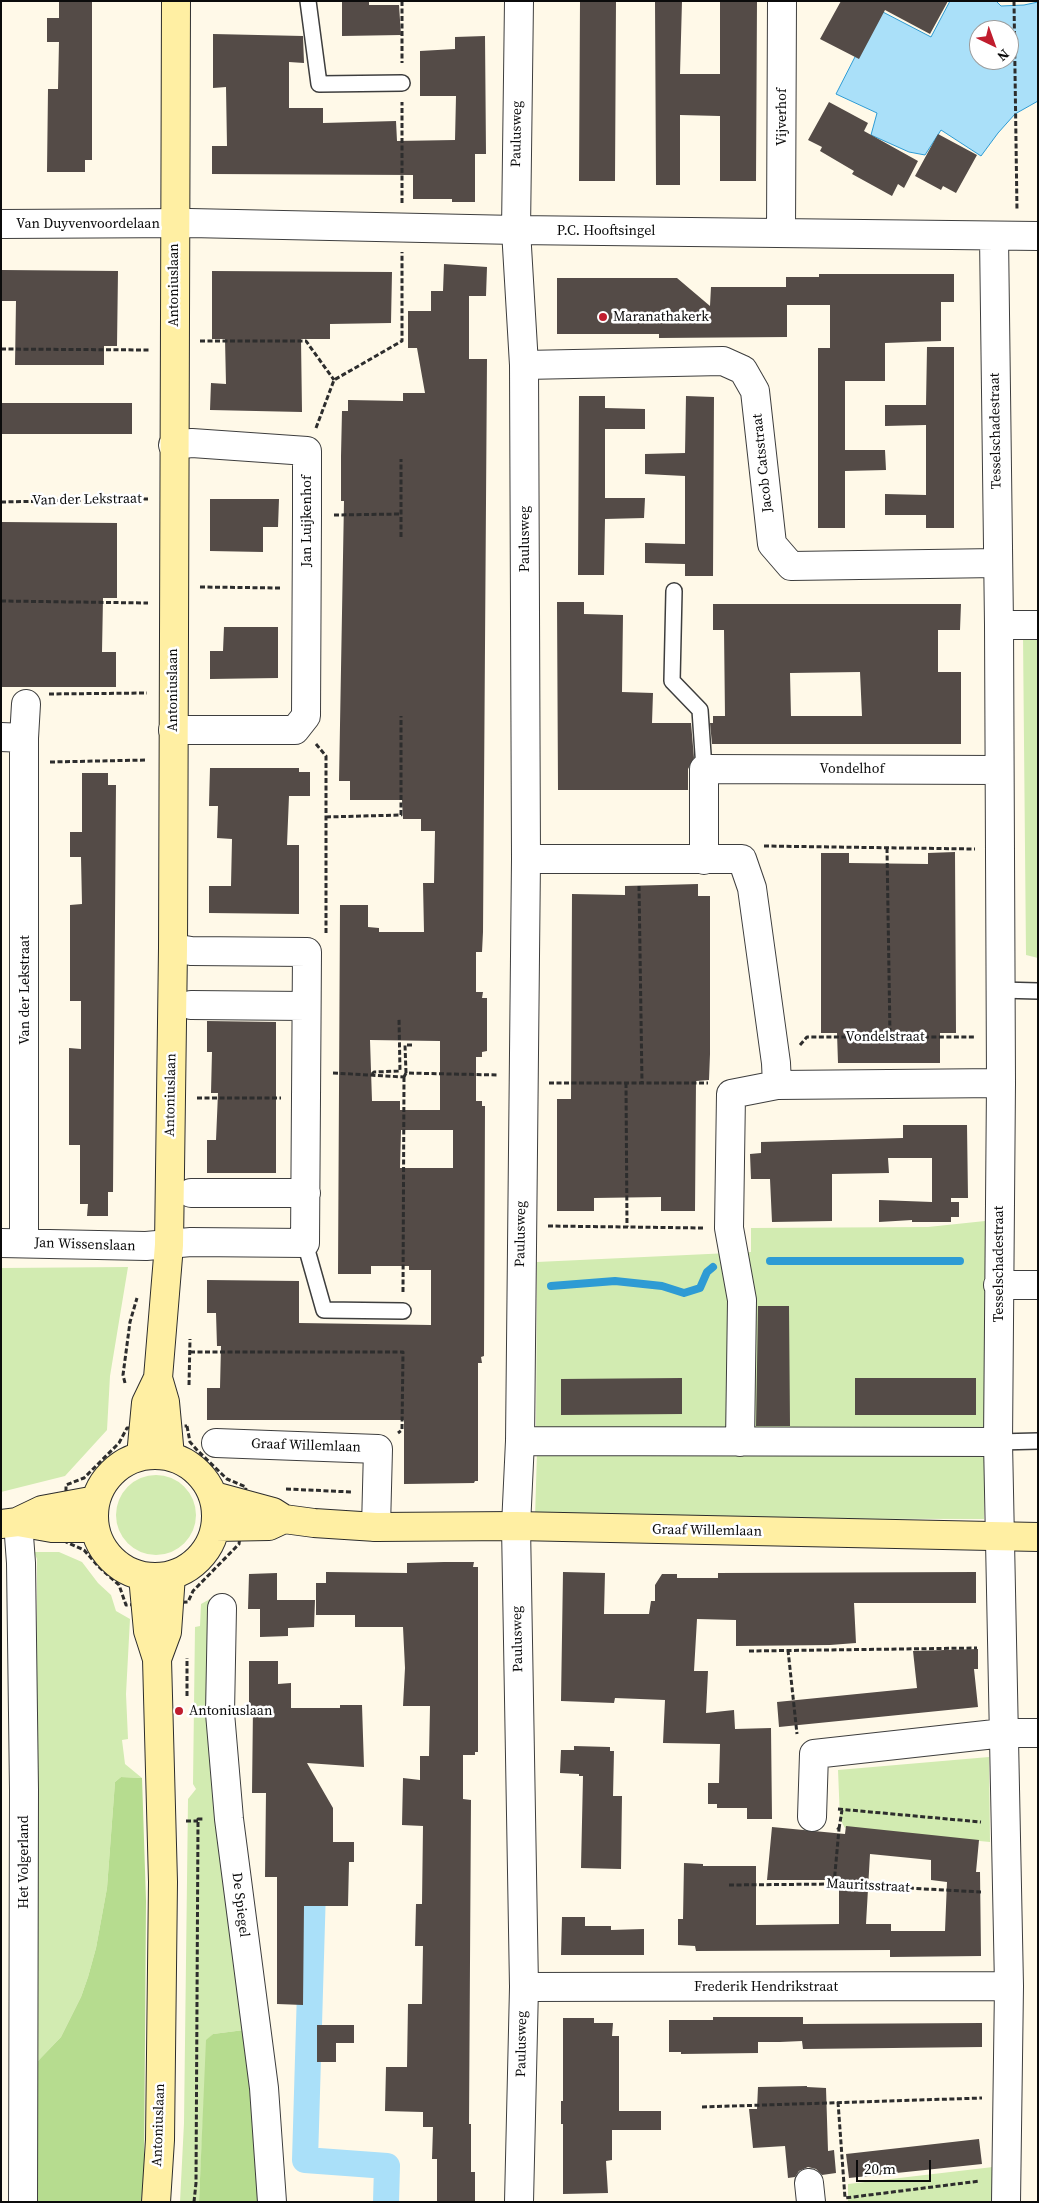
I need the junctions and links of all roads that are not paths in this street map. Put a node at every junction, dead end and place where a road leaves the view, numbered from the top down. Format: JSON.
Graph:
{"nodes":[{"id":1,"x":176,"y":1,"type":"edge"},
{"id":2,"x":308,"y":1,"type":"edge"},
{"id":3,"x":519,"y":1,"type":"edge"},
{"id":4,"x":782,"y":1,"type":"edge"},
{"id":5,"x":402,"y":83,"type":"dead end"},
{"id":6,"x":174,"y":223,"type":"junction"},
{"id":7,"x":1,"y":224,"type":"edge"},
{"id":8,"x":516,"y":230,"type":"junction"},
{"id":9,"x":782,"y":232,"type":"junction"},
{"id":10,"x":1016,"y":236,"type":"edge"},
{"id":11,"x":524,"y":365,"type":"junction"},
{"id":12,"x":173,"y":445,"type":"junction"},
{"id":13,"x":997,"y":563,"type":"junction"},
{"id":14,"x":674,"y":591,"type":"dead end"},
{"id":15,"x":1038,"y":624,"type":"edge"},
{"id":16,"x":999,"y":625,"type":"junction"},
{"id":17,"x":26,"y":704,"type":"road end"},
{"id":18,"x":173,"y":730,"type":"junction"},
{"id":19,"x":17,"y":746,"type":"edge"},
{"id":20,"x":704,"y":769,"type":"junction"},
{"id":21,"x":999,"y":770,"type":"junction"},
{"id":22,"x":526,"y":859,"type":"junction"},
{"id":23,"x":704,"y":860,"type":"junction"},
{"id":24,"x":173,"y":948,"type":"junction"},
{"id":25,"x":1000,"y":990,"type":"junction"},
{"id":26,"x":1038,"y":991,"type":"edge"},
{"id":27,"x":190,"y":1006,"type":"dead end"},
{"id":28,"x":306,"y":1006,"type":"junction"},
{"id":29,"x":1001,"y":1083,"type":"junction"},
{"id":30,"x":777,"y":1085,"type":"junction"},
{"id":31,"x":191,"y":1193,"type":"dead end"},
{"id":32,"x":306,"y":1193,"type":"junction"},
{"id":33,"x":13,"y":1243,"type":"edge"},
{"id":34,"x":305,"y":1243,"type":"junction"},
{"id":35,"x":169,"y":1245,"type":"junction"},
{"id":36,"x":998,"y":1285,"type":"junction"},
{"id":37,"x":1038,"y":1286,"type":"edge"},
{"id":38,"x":403,"y":1311,"type":"road end"},
{"id":39,"x":156,"y":1426,"type":"junction"},
{"id":40,"x":520,"y":1441,"type":"junction"},
{"id":41,"x":1038,"y":1441,"type":"edge"},
{"id":42,"x":740,"y":1442,"type":"junction"},
{"id":43,"x":998,"y":1442,"type":"junction"},
{"id":44,"x":216,"y":1443,"type":"dead end"},
{"id":45,"x":141,"y":1456,"type":"junction"},
{"id":46,"x":170,"y":1456,"type":"junction"},
{"id":47,"x":96,"y":1500,"type":"junction"},
{"id":48,"x":67,"y":1517,"type":"junction"},
{"id":49,"x":234,"y":1520,"type":"junction"},
{"id":50,"x":9,"y":1523,"type":"edge"},
{"id":51,"x":516,"y":1526,"type":"junction"},
{"id":52,"x":376,"y":1527,"type":"junction"},
{"id":53,"x":95,"y":1528,"type":"junction"},
{"id":54,"x":1038,"y":1537,"type":"edge"},
{"id":55,"x":1000,"y":1538,"type":"junction"},
{"id":56,"x":142,"y":1576,"type":"junction"},
{"id":57,"x":171,"y":1576,"type":"junction"},
{"id":58,"x":158,"y":1604,"type":"junction"},
{"id":59,"x":222,"y":1608,"type":"dead end"},
{"id":60,"x":1004,"y":1733,"type":"junction"},
{"id":61,"x":1038,"y":1734,"type":"edge"},
{"id":62,"x":812,"y":1812,"type":"road end"},
{"id":63,"x":1009,"y":1986,"type":"junction"},
{"id":64,"x":524,"y":1987,"type":"junction"},
{"id":65,"x":1006,"y":2190,"type":"edge"},
{"id":66,"x":23,"y":2202,"type":"edge"},
{"id":67,"x":156,"y":2202,"type":"edge"},
{"id":68,"x":272,"y":2202,"type":"edge"},
{"id":69,"x":519,"y":2202,"type":"edge"}],
"edges":[{"from":1,"to":6,"type":"main road","name":"Antoniuslaan"},
{"from":2,"to":5,"type":"lane"},
{"from":3,"to":8,"type":"street","name":"Paulusweg"},
{"from":4,"to":9,"type":"street","name":"Vijverhof"},
{"from":6,"to":7,"type":"street","name":"Van Duyvenvoordelaan"},
{"from":6,"to":8,"type":"street","name":"P.C. Hooftsingel"},
{"from":6,"to":12,"type":"main road","name":"Antoniuslaan"},
{"from":8,"to":9,"type":"street","name":"P.C. Hooftsingel"},
{"from":8,"to":11,"type":"street","name":"Paulusweg"},
{"from":9,"to":10,"type":"street","name":"P.C. Hooftsingel"},
{"from":10,"to":13,"type":"street","name":"Tesselschadestraat"},
{"from":11,"to":13,"type":"street","name":"Jacob Catsstraat"},
{"from":11,"to":22,"type":"street","name":"Paulusweg"},
{"from":12,"to":18,"type":"main road","name":"Antoniuslaan"},
{"from":12,"to":18,"type":"street","name":"Jan Luijkenhof"},
{"from":13,"to":16,"type":"street","name":"Tesselschadestraat"},
{"from":14,"to":20,"type":"lane"},
{"from":15,"to":16,"type":"street"},
{"from":16,"to":21,"type":"street","name":"Tesselschadestraat"},
{"from":17,"to":19,"type":"street","name":"Van der Lekstraat"},
{"from":18,"to":24,"type":"main road","name":"Antoniuslaan"},
{"from":19,"to":33,"type":"street","name":"Van der Lekstraat"},
{"from":20,"to":21,"type":"street","name":"Vondelhof"},
{"from":20,"to":23,"type":"street"},
{"from":21,"to":25,"type":"street","name":"Tesselschadestraat"},
{"from":22,"to":23,"type":"street"},
{"from":22,"to":40,"type":"street","name":"Paulusweg"},
{"from":23,"to":30,"type":"street"},
{"from":24,"to":28,"type":"street"},
{"from":24,"to":35,"type":"main road","name":"Antoniuslaan"},
{"from":25,"to":26,"type":"lane"},
{"from":25,"to":29,"type":"street","name":"Tesselschadestraat"},
{"from":27,"to":28,"type":"street"},
{"from":28,"to":32,"type":"street"},
{"from":29,"to":30,"type":"street"},
{"from":29,"to":36,"type":"street","name":"Tesselschadestraat"},
{"from":30,"to":42,"type":"street"},
{"from":31,"to":32,"type":"street"},
{"from":32,"to":34,"type":"street"},
{"from":33,"to":35,"type":"street","name":"Jan Wissenslaan"},
{"from":34,"to":35,"type":"street","name":"Jan Wissenslaan"},
{"from":34,"to":38,"type":"lane"},
{"from":35,"to":39,"type":"main road","name":"Antoniuslaan"},
{"from":36,"to":37,"type":"street"},
{"from":36,"to":43,"type":"street","name":"Tesselschadestraat"},
{"from":39,"to":45,"type":"main road","name":"Antoniuslaan"},
{"from":39,"to":46,"type":"main road","name":"Antoniuslaan"},
{"from":40,"to":42,"type":"street"},
{"from":40,"to":51,"type":"street","name":"Paulusweg"},
{"from":41,"to":43,"type":"lane"},
{"from":42,"to":43,"type":"street"},
{"from":43,"to":55,"type":"street","name":"Tesselschadestraat"},
{"from":44,"to":52,"type":"street","name":"Graaf Willemlaan"},
{"from":45,"to":46,"type":"main road"},
{"from":45,"to":47,"type":"main road"},
{"from":46,"to":49,"type":"main road"},
{"from":47,"to":48,"type":"main road"},
{"from":47,"to":53,"type":"main road"},
{"from":48,"to":50,"type":"main road"},
{"from":48,"to":53,"type":"main road"},
{"from":49,"to":52,"type":"main road","name":"Graaf Willemlaan"},
{"from":49,"to":57,"type":"main road"},
{"from":50,"to":66,"type":"street","name":"Het Volgerland"},
{"from":51,"to":52,"type":"main road","name":"Graaf Willemlaan"},
{"from":51,"to":55,"type":"main road","name":"Graaf Willemlaan"},
{"from":51,"to":64,"type":"street","name":"Paulusweg"},
{"from":53,"to":56,"type":"main road"},
{"from":54,"to":55,"type":"main road","name":"Graaf Willemlaan"},
{"from":55,"to":60,"type":"street"},
{"from":56,"to":57,"type":"main road"},
{"from":56,"to":58,"type":"main road","name":"Antoniuslaan"},
{"from":57,"to":58,"type":"main road","name":"Antoniuslaan"},
{"from":58,"to":67,"type":"main road","name":"Antoniuslaan"},
{"from":59,"to":68,"type":"street","name":"De Spiegel"},
{"from":60,"to":61,"type":"street"},
{"from":60,"to":62,"type":"street"},
{"from":60,"to":63,"type":"street"},
{"from":63,"to":64,"type":"street","name":"Frederik Hendrikstraat"},
{"from":63,"to":65,"type":"street"},
{"from":64,"to":69,"type":"street","name":"Paulusweg"}]}
